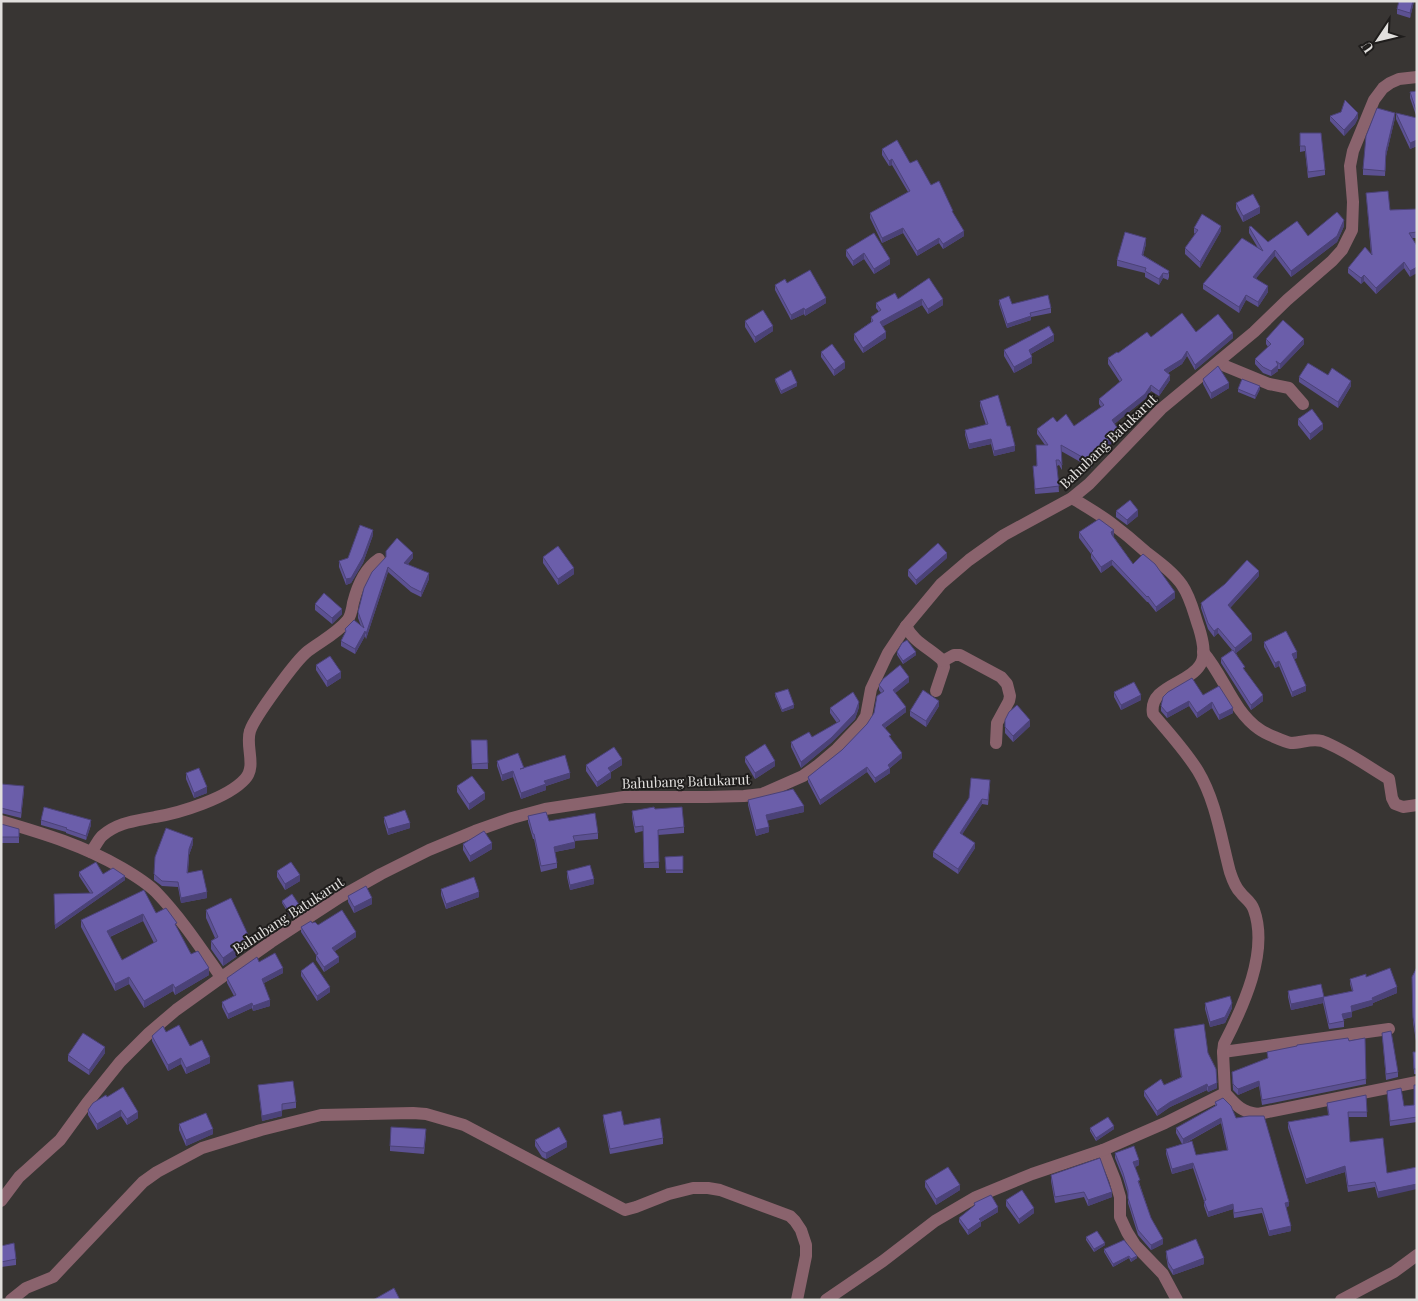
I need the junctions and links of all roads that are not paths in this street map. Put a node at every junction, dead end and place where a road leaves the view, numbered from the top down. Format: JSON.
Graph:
{"nodes":[{"id":1,"x":1417,"y":77,"type":"edge"},
{"id":2,"x":1218,"y":363,"type":"junction"},
{"id":3,"x":1303,"y":404,"type":"dead end"},
{"id":4,"x":1072,"y":498,"type":"junction"},
{"id":5,"x":379,"y":559,"type":"dead end"},
{"id":6,"x":906,"y":626,"type":"junction"},
{"id":7,"x":1202,"y":652,"type":"junction"},
{"id":8,"x":943,"y":661,"type":"junction"},
{"id":9,"x":936,"y":691,"type":"dead end"},
{"id":10,"x":996,"y":743,"type":"dead end"},
{"id":11,"x":1417,"y":805,"type":"edge"},
{"id":12,"x":1,"y":821,"type":"edge"},
{"id":13,"x":91,"y":852,"type":"junction"},
{"id":14,"x":221,"y":977,"type":"junction"},
{"id":15,"x":1389,"y":1029,"type":"edge"},
{"id":16,"x":1223,"y":1052,"type":"junction"},
{"id":17,"x":1417,"y":1082,"type":"edge"},
{"id":18,"x":1225,"y":1093,"type":"junction"},
{"id":19,"x":1103,"y":1150,"type":"junction"},
{"id":20,"x":1,"y":1201,"type":"edge"},
{"id":21,"x":1417,"y":1255,"type":"edge"},
{"id":22,"x":794,"y":1298,"type":"edge"},
{"id":23,"x":11,"y":1300,"type":"edge"},
{"id":24,"x":826,"y":1300,"type":"edge"},
{"id":25,"x":1177,"y":1300,"type":"edge"},
{"id":26,"x":1342,"y":1300,"type":"edge"}],
"edges":[{"from":1,"to":2,"type":"street","name":"Bahubang Batukarut"},
{"from":2,"to":3,"type":"street"},
{"from":2,"to":4,"type":"street","name":"Bahubang Batukarut"},
{"from":4,"to":6,"type":"street","name":"Bahubang Batukarut"},
{"from":4,"to":7,"type":"street"},
{"from":5,"to":13,"type":"street"},
{"from":6,"to":8,"type":"street"},
{"from":6,"to":14,"type":"street","name":"Bahubang Batukarut"},
{"from":7,"to":11,"type":"street"},
{"from":7,"to":16,"type":"street"},
{"from":8,"to":9,"type":"street"},
{"from":8,"to":10,"type":"street"},
{"from":12,"to":13,"type":"street"},
{"from":13,"to":14,"type":"street"},
{"from":14,"to":20,"type":"street","name":"Bahubang Batukarut"},
{"from":15,"to":16,"type":"street"},
{"from":16,"to":18,"type":"street"},
{"from":17,"to":18,"type":"street"},
{"from":18,"to":19,"type":"street"},
{"from":19,"to":24,"type":"street"},
{"from":19,"to":25,"type":"street"},
{"from":21,"to":26,"type":"street"},
{"from":22,"to":23,"type":"street"}]}
